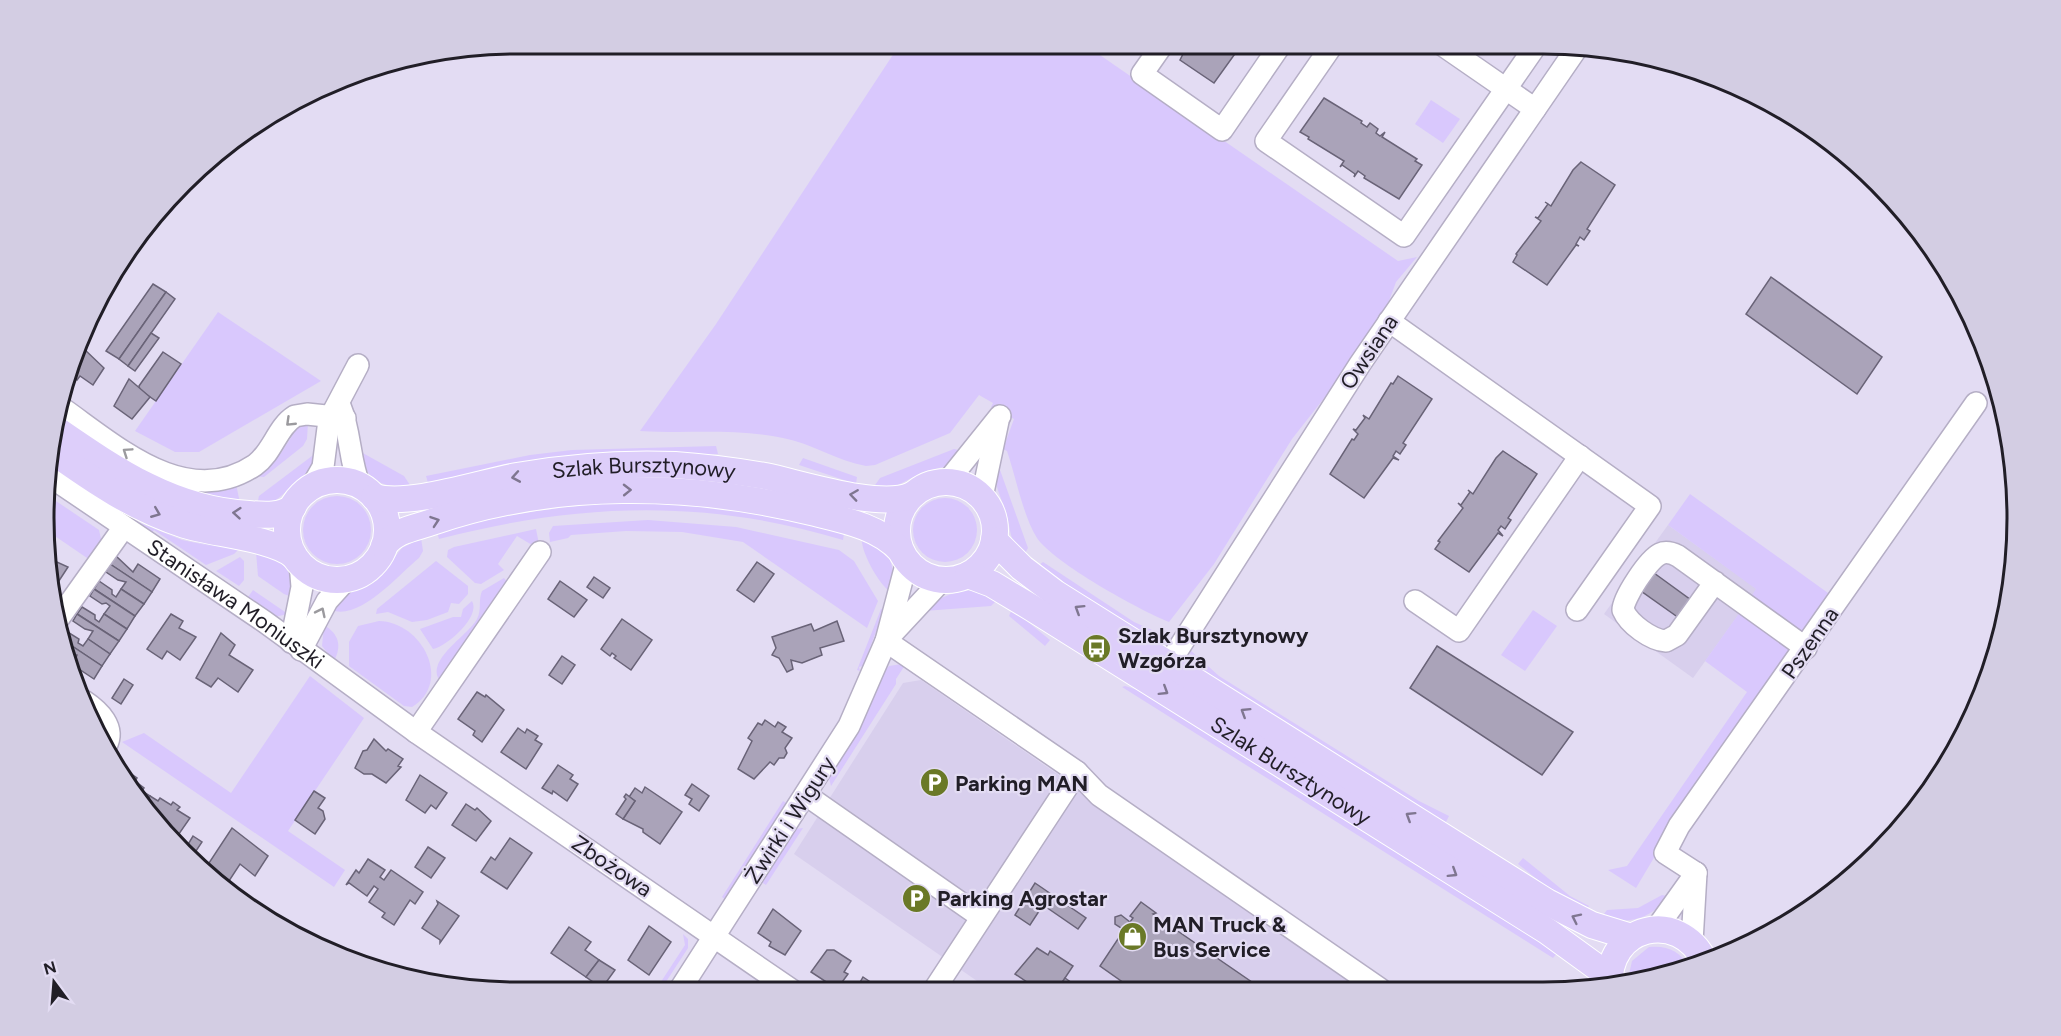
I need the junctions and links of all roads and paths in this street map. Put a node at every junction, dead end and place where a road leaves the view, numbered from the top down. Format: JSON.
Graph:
{"nodes":[{"id":1,"x":1156,"y":54,"type":"edge"},
{"id":2,"x":1274,"y":54,"type":"edge"},
{"id":3,"x":1326,"y":54,"type":"edge"},
{"id":4,"x":1455,"y":54,"type":"edge"},
{"id":5,"x":1530,"y":54,"type":"edge"},
{"id":6,"x":1572,"y":55,"type":"edge"},
{"id":7,"x":1506,"y":89,"type":"junction"},
{"id":8,"x":1535,"y":109,"type":"junction"},
{"id":9,"x":1389,"y":321,"type":"junction"},
{"id":10,"x":358,"y":365,"type":"dead end"},
{"id":11,"x":1976,"y":403,"type":"dead end"},
{"id":12,"x":67,"y":411,"type":"edge"},
{"id":13,"x":338,"y":413,"type":"junction"},
{"id":14,"x":62,"y":433,"type":"edge"},
{"id":15,"x":58,"y":456,"type":"edge"},
{"id":16,"x":1580,"y":456,"type":"junction"},
{"id":17,"x":56,"y":480,"type":"edge"},
{"id":18,"x":947,"y":482,"type":"junction"},
{"id":19,"x":311,"y":488,"type":"junction"},
{"id":20,"x":367,"y":492,"type":"junction"},
{"id":21,"x":912,"y":495,"type":"junction"},
{"id":22,"x":982,"y":497,"type":"junction"},
{"id":23,"x":293,"y":507,"type":"junction"},
{"id":24,"x":124,"y":526,"type":"junction"},
{"id":25,"x":994,"y":540,"type":"junction"},
{"id":26,"x":384,"y":546,"type":"junction"},
{"id":27,"x":540,"y":552,"type":"dead end"},
{"id":28,"x":904,"y":556,"type":"junction"},
{"id":29,"x":297,"y":560,"type":"junction"},
{"id":30,"x":968,"y":575,"type":"junction"},
{"id":31,"x":347,"y":579,"type":"junction"},
{"id":32,"x":942,"y":580,"type":"junction"},
{"id":33,"x":1715,"y":582,"type":"junction"},
{"id":34,"x":1415,"y":601,"type":"dead end"},
{"id":35,"x":1577,"y":610,"type":"dead end"},
{"id":36,"x":64,"y":611,"type":"edge"},
{"id":37,"x":886,"y":641,"type":"junction"},
{"id":38,"x":296,"y":646,"type":"junction"},
{"id":39,"x":1806,"y":648,"type":"junction"},
{"id":40,"x":1168,"y":664,"type":"junction"},
{"id":41,"x":96,"y":710,"type":"edge"},
{"id":42,"x":106,"y":731,"type":"edge"},
{"id":43,"x":423,"y":737,"type":"junction"},
{"id":44,"x":1077,"y":772,"type":"junction"},
{"id":45,"x":806,"y":795,"type":"junction"},
{"id":46,"x":1696,"y":873,"type":"junction"},
{"id":47,"x":981,"y":917,"type":"junction"},
{"id":48,"x":1656,"y":929,"type":"junction"},
{"id":49,"x":714,"y":937,"type":"junction"},
{"id":50,"x":1631,"y":937,"type":"junction"},
{"id":51,"x":1698,"y":952,"type":"edge"},
{"id":52,"x":1611,"y":977,"type":"edge"},
{"id":53,"x":1606,"y":978,"type":"edge"},
{"id":54,"x":685,"y":982,"type":"edge"},
{"id":55,"x":780,"y":982,"type":"edge"},
{"id":56,"x":939,"y":982,"type":"edge"},
{"id":57,"x":1370,"y":982,"type":"edge"}],
"edges":[{"from":1,"to":2,"type":"street"},
{"from":3,"to":7,"type":"street"},
{"from":4,"to":7,"type":"street"},
{"from":5,"to":7,"type":"street"},
{"from":6,"to":8,"type":"street","name":"Owsiana"},
{"from":7,"to":8,"type":"street"},
{"from":8,"to":9,"type":"street","name":"Owsiana"},
{"from":9,"to":16,"type":"street"},
{"from":9,"to":40,"type":"street","name":"Owsiana"},
{"from":10,"to":13,"type":"street"},
{"from":11,"to":39,"type":"street","name":"Pszenna"},
{"from":13,"to":12,"type":"street","one_way":true},
{"from":13,"to":19,"type":"street"},
{"from":13,"to":20,"type":"street"},
{"from":23,"to":14,"type":"main road","one_way":true},
{"from":15,"to":29,"type":"main road","name":"Stanisława Moniuszki","one_way":true},
{"from":16,"to":34,"type":"street"},
{"from":16,"to":35,"type":"street"},
{"from":17,"to":24,"type":"street","name":"Stanisława Moniuszki"},
{"from":18,"to":21,"type":"main road"},
{"from":18,"to":22,"type":"main road"},
{"from":18,"to":22,"type":"street"},
{"from":19,"to":20,"type":"main road"},
{"from":19,"to":23,"type":"main road"},
{"from":21,"to":20,"type":"main road","name":"Szlak Bursztynowy","one_way":true},
{"from":20,"to":26,"type":"main road"},
{"from":21,"to":28,"type":"main road"},
{"from":22,"to":25,"type":"main road"},
{"from":23,"to":29,"type":"main road"},
{"from":24,"to":36,"type":"street"},
{"from":24,"to":38,"type":"street","name":"Stanisława Moniuszki"},
{"from":25,"to":30,"type":"main road"},
{"from":40,"to":25,"type":"main road","name":"Szlak Bursztynowy","one_way":true},
{"from":26,"to":28,"type":"main road","name":"Szlak Bursztynowy","one_way":true},
{"from":26,"to":31,"type":"main road"},
{"from":27,"to":43,"type":"street"},
{"from":28,"to":32,"type":"main road"},
{"from":28,"to":37,"type":"street","name":"Żwirki i Wigury"},
{"from":29,"to":31,"type":"main road"},
{"from":29,"to":38,"type":"street"},
{"from":30,"to":32,"type":"main road"},
{"from":30,"to":53,"type":"main road","name":"Szlak Bursztynowy","one_way":true},
{"from":38,"to":31,"type":"street","one_way":true},
{"from":32,"to":37,"type":"street","name":"Żwirki i Wigury"},
{"from":33,"to":33,"type":"street"},
{"from":33,"to":39,"type":"street"},
{"from":37,"to":44,"type":"street"},
{"from":37,"to":45,"type":"street","name":"Żwirki i Wigury"},
{"from":38,"to":43,"type":"street","name":"Stanisława Moniuszki"},
{"from":39,"to":46,"type":"street","name":"Pszenna"},
{"from":50,"to":40,"type":"main road","name":"Szlak Bursztynowy","one_way":true},
{"from":41,"to":42,"type":"street"},
{"from":43,"to":49,"type":"street","name":"Zbożowa"},
{"from":44,"to":47,"type":"street"},
{"from":44,"to":57,"type":"street"},
{"from":45,"to":47,"type":"street"},
{"from":45,"to":49,"type":"street","name":"Żwirki i Wigury"},
{"from":46,"to":48,"type":"street"},
{"from":46,"to":51,"type":"street"},
{"from":47,"to":56,"type":"street"},
{"from":48,"to":50,"type":"main road"},
{"from":48,"to":51,"type":"main road"},
{"from":49,"to":54,"type":"street","name":"Żwirki i Wigury"},
{"from":49,"to":55,"type":"street","name":"Zbożowa"},
{"from":50,"to":52,"type":"main road"}]}
